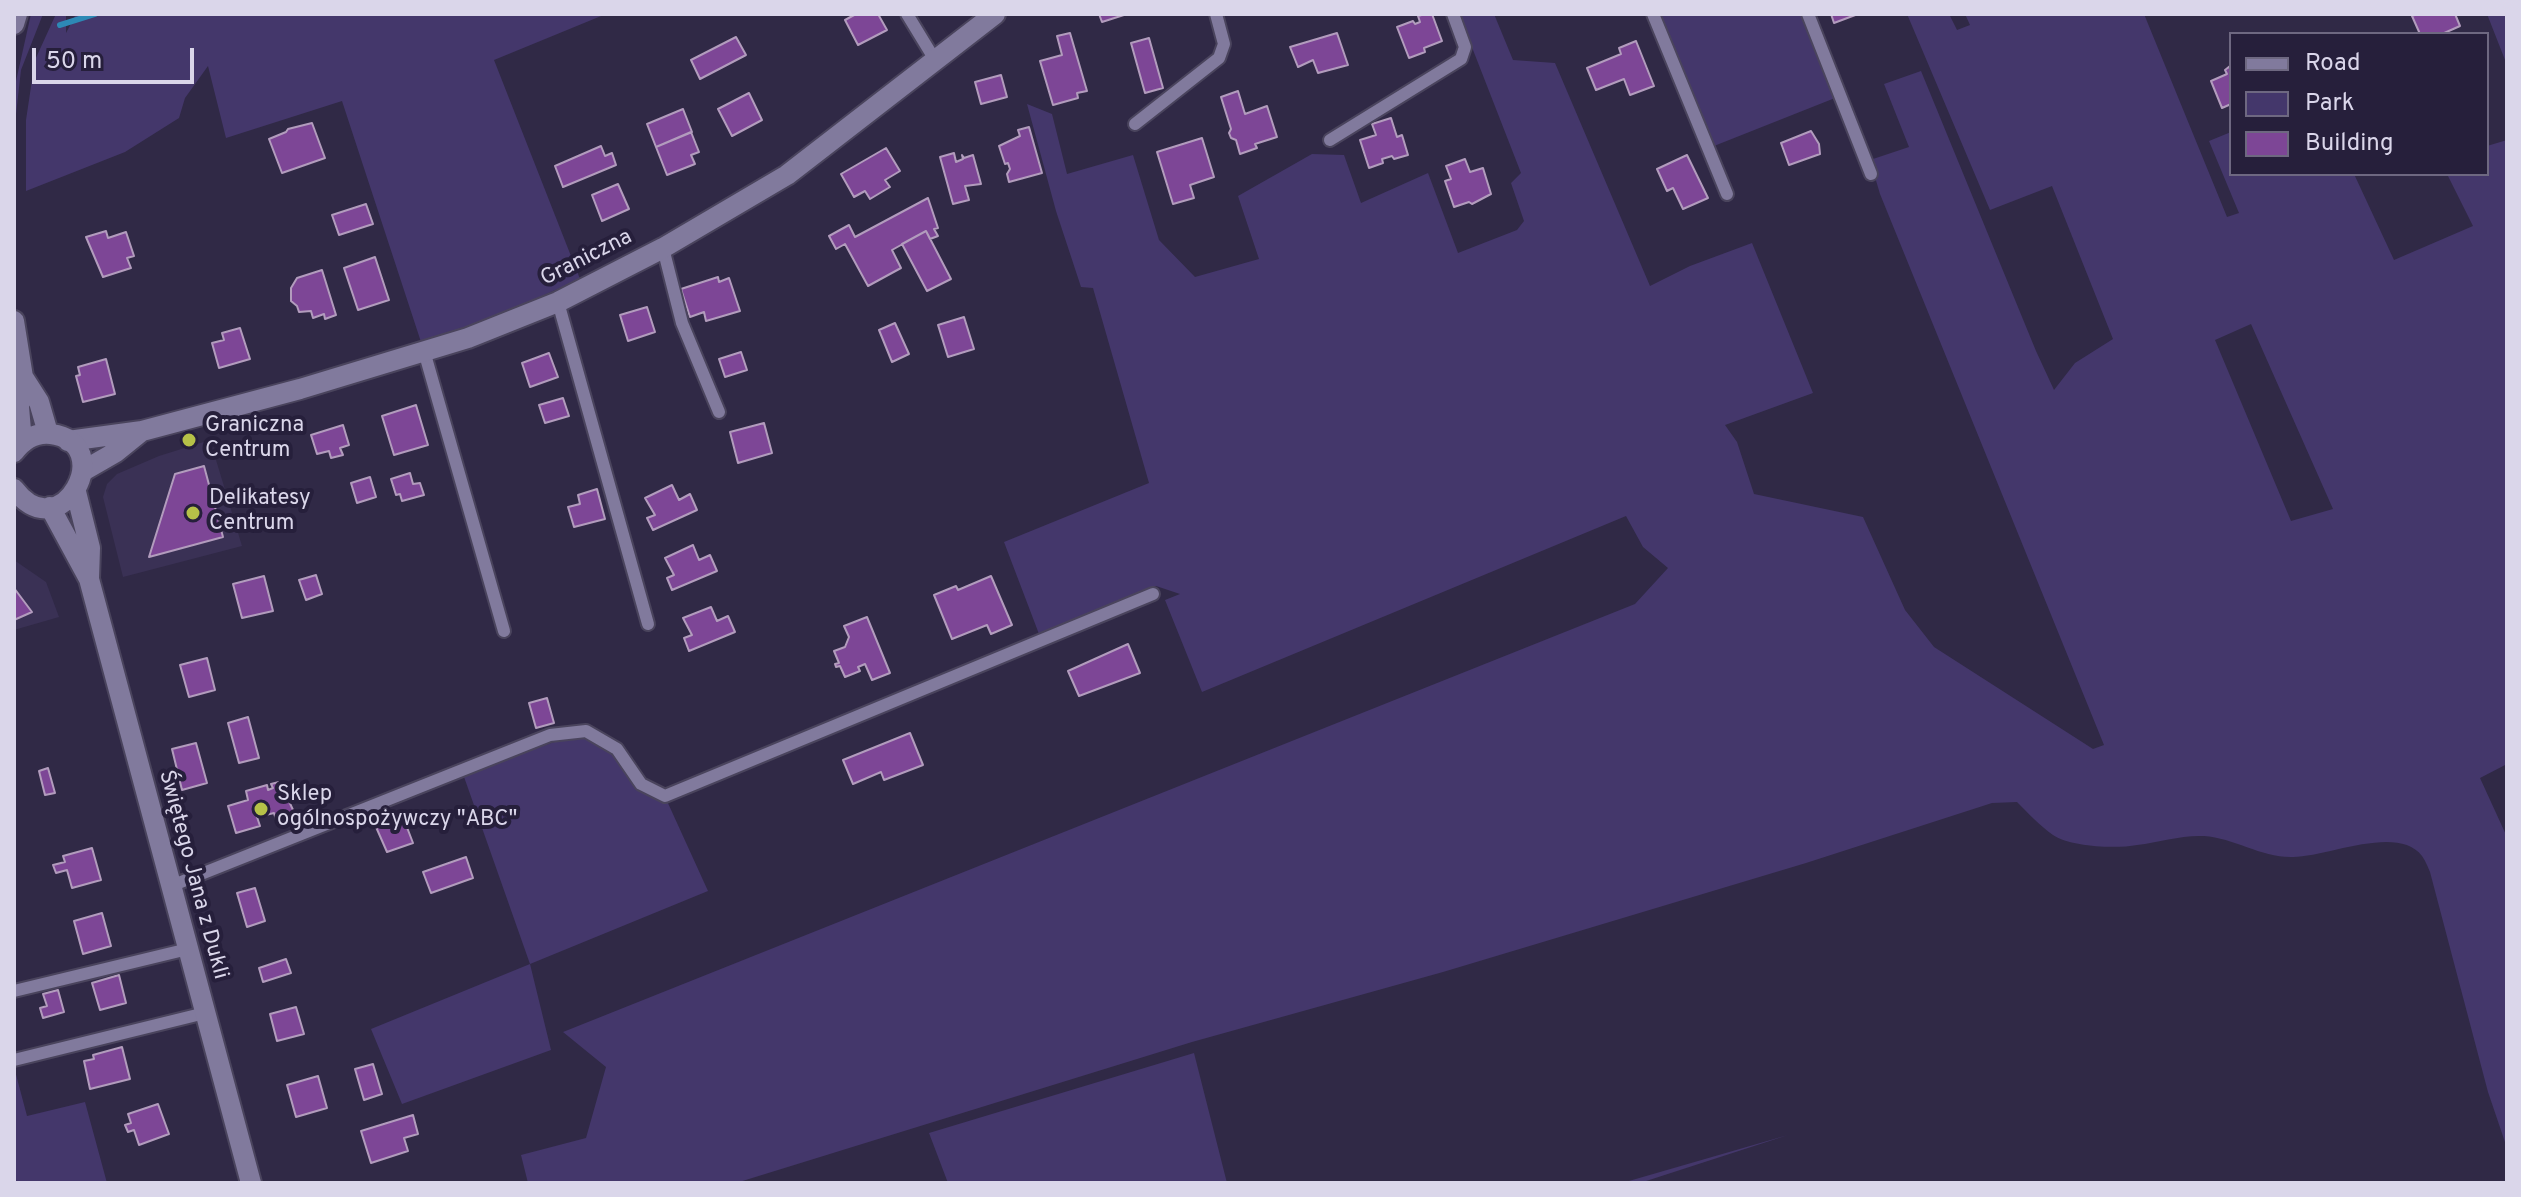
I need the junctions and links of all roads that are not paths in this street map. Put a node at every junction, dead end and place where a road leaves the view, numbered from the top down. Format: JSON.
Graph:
{"nodes":[{"id":1,"x":17,"y":14,"type":"edge"},
{"id":2,"x":907,"y":14,"type":"edge"},
{"id":3,"x":995,"y":14,"type":"edge"},
{"id":4,"x":1216,"y":14,"type":"edge"},
{"id":5,"x":1453,"y":14,"type":"edge"},
{"id":6,"x":1653,"y":14,"type":"edge"},
{"id":7,"x":1808,"y":14,"type":"edge"},
{"id":8,"x":14,"y":24,"type":"edge"},
{"id":9,"x":935,"y":60,"type":"junction"},
{"id":10,"x":1135,"y":124,"type":"dead end"},
{"id":11,"x":1330,"y":140,"type":"dead end"},
{"id":12,"x":1871,"y":174,"type":"dead end"},
{"id":13,"x":1727,"y":194,"type":"dead end"},
{"id":14,"x":663,"y":248,"type":"junction"},
{"id":15,"x":558,"y":302,"type":"junction"},
{"id":16,"x":14,"y":321,"type":"edge"},
{"id":17,"x":424,"y":351,"type":"junction"},
{"id":18,"x":23,"y":377,"type":"junction"},
{"id":19,"x":719,"y":412,"type":"dead end"},
{"id":20,"x":142,"y":431,"type":"junction"},
{"id":21,"x":48,"y":433,"type":"junction"},
{"id":22,"x":68,"y":441,"type":"junction"},
{"id":23,"x":18,"y":447,"type":"edge"},
{"id":24,"x":83,"y":471,"type":"junction"},
{"id":25,"x":76,"y":492,"type":"junction"},
{"id":26,"x":16,"y":495,"type":"edge"},
{"id":27,"x":50,"y":507,"type":"junction"},
{"id":28,"x":89,"y":579,"type":"junction"},
{"id":29,"x":1153,"y":594,"type":"dead end"},
{"id":30,"x":648,"y":624,"type":"dead end"},
{"id":31,"x":504,"y":631,"type":"dead end"},
{"id":32,"x":171,"y":886,"type":"junction"},
{"id":33,"x":188,"y":949,"type":"junction"},
{"id":34,"x":14,"y":991,"type":"edge"},
{"id":35,"x":205,"y":1013,"type":"junction"},
{"id":36,"x":14,"y":1060,"type":"edge"},
{"id":37,"x":251,"y":1183,"type":"edge"}],
"edges":[{"from":1,"to":8,"type":"main road"},
{"from":2,"to":9,"type":"lane"},
{"from":3,"to":9,"type":"main road","name":"Graniczna"},
{"from":4,"to":10,"type":"lane"},
{"from":5,"to":11,"type":"lane"},
{"from":6,"to":13,"type":"lane"},
{"from":7,"to":12,"type":"lane"},
{"from":9,"to":14,"type":"main road","name":"Graniczna"},
{"from":14,"to":15,"type":"main road","name":"Graniczna"},
{"from":14,"to":19,"type":"lane"},
{"from":15,"to":17,"type":"main road","name":"Graniczna"},
{"from":15,"to":30,"type":"lane"},
{"from":16,"to":18,"type":"main road"},
{"from":17,"to":20,"type":"main road","name":"Graniczna"},
{"from":17,"to":31,"type":"lane"},
{"from":18,"to":21,"type":"main road"},
{"from":18,"to":23,"type":"main road"},
{"from":20,"to":22,"type":"main road","name":"Graniczna"},
{"from":20,"to":24,"type":"main road","name":"Graniczna"},
{"from":21,"to":22,"type":"main road"},
{"from":21,"to":23,"type":"main road"},
{"from":22,"to":24,"type":"main road"},
{"from":24,"to":25,"type":"main road"},
{"from":25,"to":27,"type":"main road"},
{"from":25,"to":28,"type":"main road","name":"Świętego Jana z Dukli"},
{"from":26,"to":27,"type":"main road"},
{"from":27,"to":28,"type":"main road","name":"Świętego Jana z Dukli"},
{"from":28,"to":32,"type":"main road","name":"Świętego Jana z Dukli"},
{"from":29,"to":32,"type":"lane"},
{"from":32,"to":33,"type":"main road","name":"Świętego Jana z Dukli"},
{"from":33,"to":34,"type":"lane"},
{"from":33,"to":35,"type":"main road","name":"Świętego Jana z Dukli"},
{"from":35,"to":36,"type":"lane"},
{"from":35,"to":37,"type":"main road","name":"Świętego Jana z Dukli"}]}
